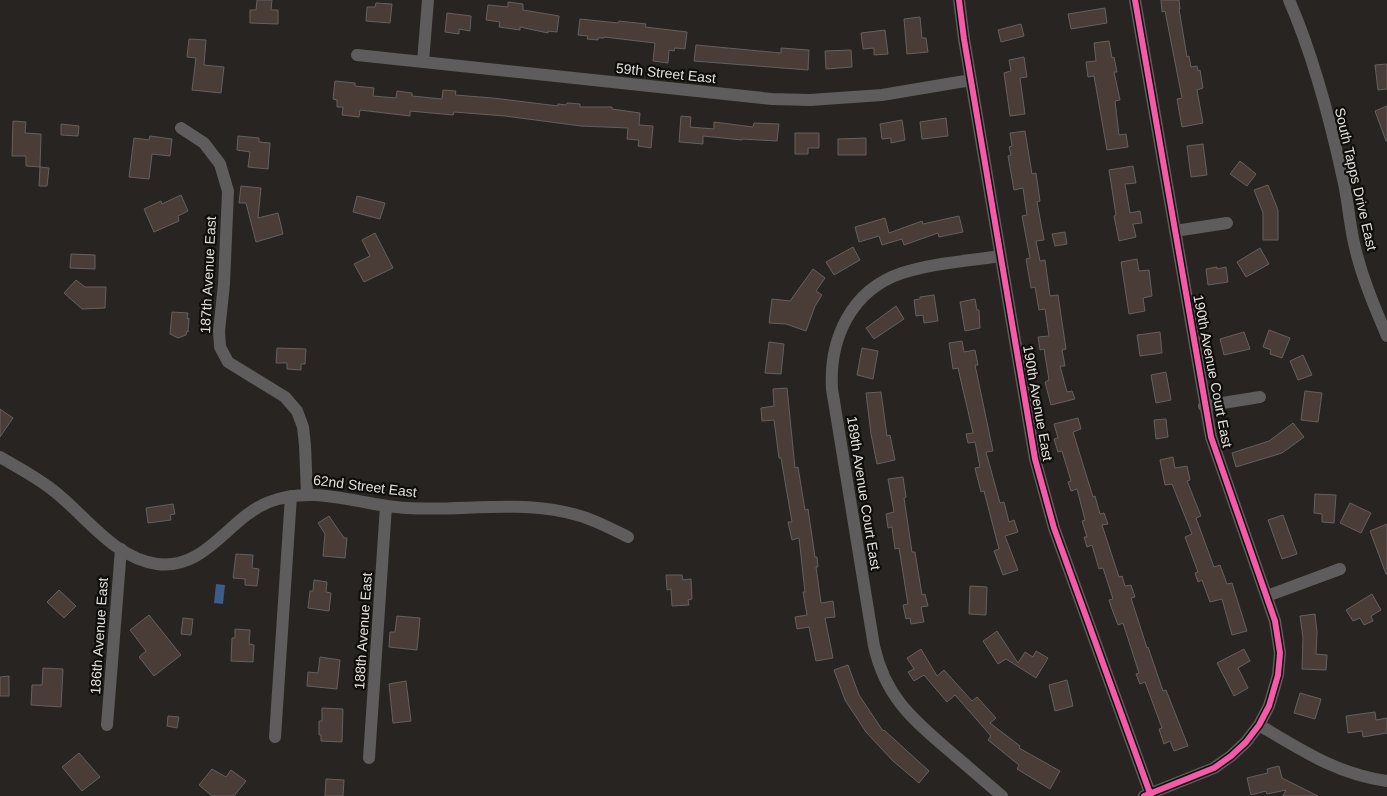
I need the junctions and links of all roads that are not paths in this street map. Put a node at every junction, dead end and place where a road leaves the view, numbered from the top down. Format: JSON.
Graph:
{"nodes":[{"id":1,"x":428,"y":0,"type":"edge"},
{"id":2,"x":959,"y":0,"type":"edge"},
{"id":3,"x":1135,"y":0,"type":"edge"},
{"id":4,"x":1289,"y":0,"type":"edge"},
{"id":5,"x":357,"y":55,"type":"dead end"},
{"id":6,"x":423,"y":62,"type":"junction"},
{"id":7,"x":971,"y":80,"type":"junction"},
{"id":8,"x":181,"y":128,"type":"dead end"},
{"id":9,"x":1227,"y":222,"type":"dead end"},
{"id":10,"x":1175,"y":231,"type":"junction"},
{"id":11,"x":1000,"y":256,"type":"junction"},
{"id":12,"x":1387,"y":336,"type":"edge"},
{"id":13,"x":1260,"y":397,"type":"dead end"},
{"id":14,"x":1204,"y":406,"type":"junction"},
{"id":15,"x":0,"y":457,"type":"edge"},
{"id":16,"x":307,"y":494,"type":"junction"},
{"id":17,"x":291,"y":496,"type":"junction"},
{"id":18,"x":386,"y":506,"type":"junction"},
{"id":19,"x":628,"y":537,"type":"dead end"},
{"id":20,"x":120,"y":550,"type":"junction"},
{"id":21,"x":1340,"y":569,"type":"dead end"},
{"id":22,"x":1266,"y":596,"type":"junction"},
{"id":23,"x":107,"y":725,"type":"dead end"},
{"id":24,"x":1259,"y":725,"type":"junction"},
{"id":25,"x":275,"y":737,"type":"dead end"},
{"id":26,"x":369,"y":758,"type":"dead end"},
{"id":27,"x":1387,"y":780,"type":"edge"},
{"id":28,"x":1148,"y":795,"type":"edge"},
{"id":29,"x":1002,"y":796,"type":"edge"}],
"edges":[{"from":1,"to":6,"type":"street"},
{"from":2,"to":7,"type":"street","name":"190th Avenue East"},
{"from":3,"to":10,"type":"street","name":"190th Avenue Court East"},
{"from":4,"to":12,"type":"street","name":"South Tapps Drive East"},
{"from":5,"to":6,"type":"street","name":"59th Street East"},
{"from":6,"to":7,"type":"street","name":"59th Street East"},
{"from":7,"to":11,"type":"street","name":"190th Avenue East"},
{"from":8,"to":16,"type":"street","name":"187th Avenue East"},
{"from":9,"to":10,"type":"street"},
{"from":10,"to":14,"type":"street","name":"190th Avenue Court East"},
{"from":11,"to":28,"type":"street","name":"190th Avenue East"},
{"from":11,"to":29,"type":"street","name":"189th Avenue Court East"},
{"from":13,"to":14,"type":"street"},
{"from":14,"to":22,"type":"street","name":"190th Avenue Court East"},
{"from":15,"to":20,"type":"street","name":"62nd Street East"},
{"from":16,"to":17,"type":"street","name":"62nd Street East"},
{"from":16,"to":18,"type":"street","name":"62nd Street East"},
{"from":17,"to":20,"type":"street","name":"62nd Street East"},
{"from":17,"to":25,"type":"street"},
{"from":18,"to":19,"type":"street","name":"62nd Street East"},
{"from":18,"to":26,"type":"street","name":"188th Avenue East"},
{"from":20,"to":23,"type":"street","name":"186th Avenue East"},
{"from":21,"to":22,"type":"street"},
{"from":22,"to":24,"type":"street","name":"190th Avenue Court East"},
{"from":24,"to":27,"type":"street"},
{"from":24,"to":28,"type":"street","name":"190th Avenue Court East"}]}
